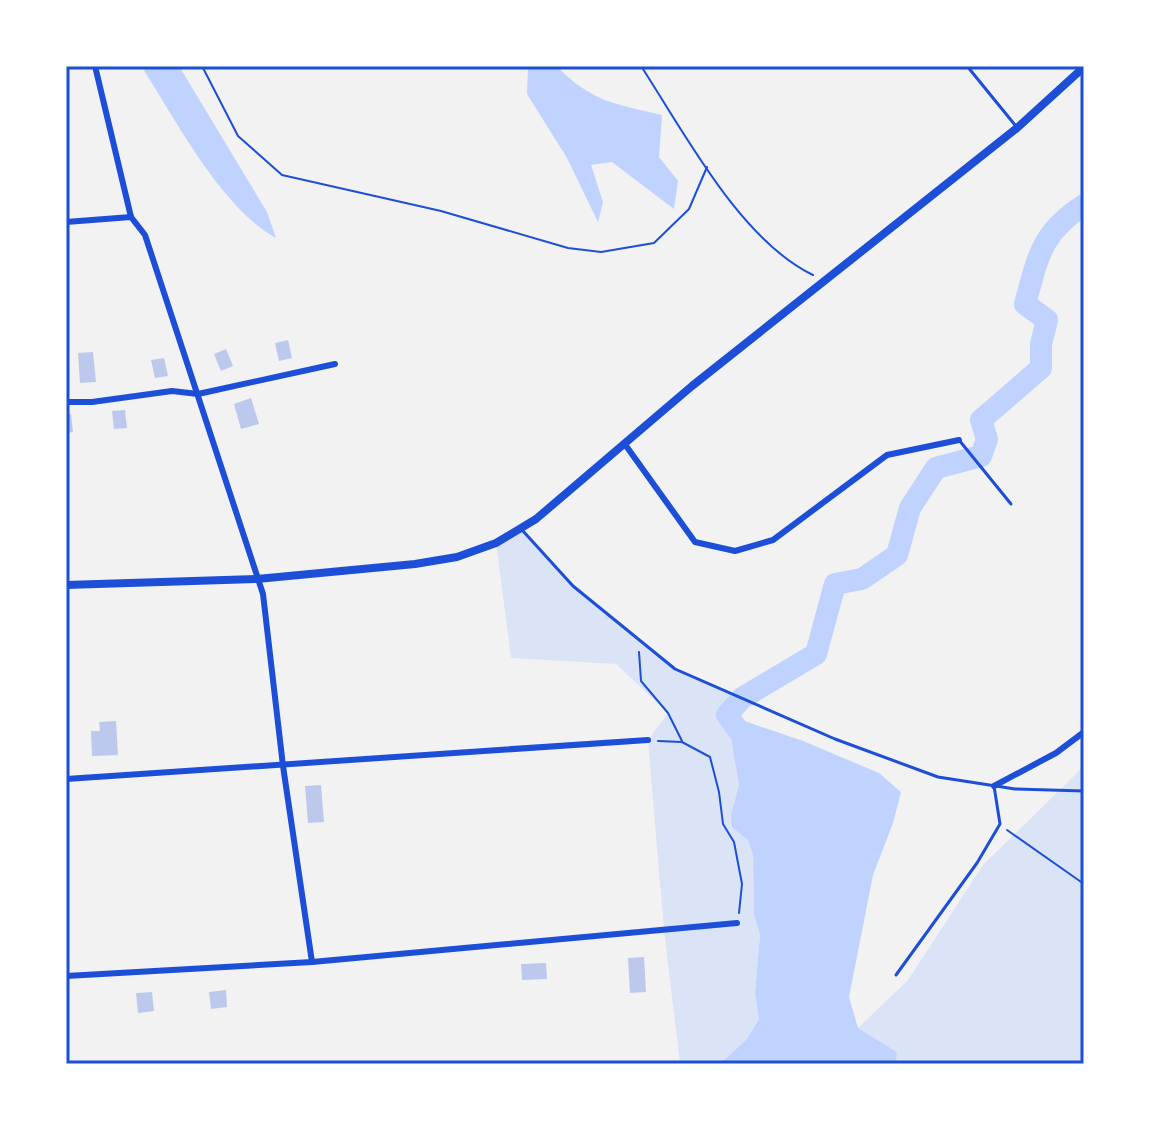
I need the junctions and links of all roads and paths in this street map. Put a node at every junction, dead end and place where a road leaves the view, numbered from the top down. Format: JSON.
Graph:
{"nodes":[{"id":1,"x":95,"y":66,"type":"edge"},
{"id":2,"x":202,"y":66,"type":"edge"},
{"id":3,"x":641,"y":66,"type":"edge"},
{"id":4,"x":967,"y":66,"type":"edge"},
{"id":5,"x":1084,"y":67,"type":"edge"},
{"id":6,"x":1017,"y":128,"type":"junction"},
{"id":7,"x":707,"y":167,"type":"junction"},
{"id":8,"x":131,"y":217,"type":"junction"},
{"id":9,"x":66,"y":222,"type":"edge"},
{"id":10,"x":825,"y":280,"type":"junction"},
{"id":11,"x":335,"y":364,"type":"dead end"},
{"id":12,"x":198,"y":394,"type":"junction"},
{"id":13,"x":66,"y":402,"type":"edge"},
{"id":14,"x":959,"y":440,"type":"joint"},
{"id":15,"x":624,"y":443,"type":"junction"},
{"id":16,"x":1011,"y":504,"type":"dead end"},
{"id":17,"x":520,"y":529,"type":"junction"},
{"id":18,"x":257,"y":579,"type":"junction"},
{"id":19,"x":66,"y":585,"type":"edge"},
{"id":20,"x":638,"y":639,"type":"junction"},
{"id":21,"x":1084,"y":732,"type":"edge"},
{"id":22,"x":648,"y":740,"type":"joint"},
{"id":23,"x":682,"y":742,"type":"junction"},
{"id":24,"x":283,"y":766,"type":"junction"},
{"id":25,"x":66,"y":779,"type":"edge"},
{"id":26,"x":994,"y":786,"type":"junction"},
{"id":27,"x":1084,"y":791,"type":"edge"},
{"id":28,"x":1000,"y":824,"type":"junction"},
{"id":29,"x":1084,"y":884,"type":"edge"},
{"id":30,"x":737,"y":923,"type":"joint"},
{"id":31,"x":312,"y":962,"type":"junction"},
{"id":32,"x":896,"y":975,"type":"dead end"},
{"id":33,"x":66,"y":976,"type":"edge"}],
"edges":[{"from":1,"to":8,"type":"street"},
{"from":2,"to":7,"type":"path"},
{"from":3,"to":7,"type":"path"},
{"from":4,"to":6,"type":"lane"},
{"from":5,"to":6,"type":"street"},
{"from":6,"to":10,"type":"street"},
{"from":7,"to":10,"type":"path"},
{"from":8,"to":9,"type":"street"},
{"from":8,"to":12,"type":"street"},
{"from":10,"to":15,"type":"street"},
{"from":11,"to":12,"type":"street"},
{"from":12,"to":13,"type":"street"},
{"from":12,"to":18,"type":"street"},
{"from":14,"to":15,"type":"street"},
{"from":14,"to":16,"type":"lane"},
{"from":15,"to":17,"type":"street"},
{"from":17,"to":18,"type":"street"},
{"from":17,"to":20,"type":"lane"},
{"from":18,"to":19,"type":"street"},
{"from":18,"to":24,"type":"street"},
{"from":20,"to":23,"type":"path"},
{"from":20,"to":26,"type":"lane"},
{"from":21,"to":26,"type":"street"},
{"from":22,"to":23,"type":"path"},
{"from":22,"to":24,"type":"street"},
{"from":23,"to":30,"type":"path"},
{"from":24,"to":25,"type":"street"},
{"from":24,"to":31,"type":"street"},
{"from":26,"to":27,"type":"lane"},
{"from":26,"to":28,"type":"lane"},
{"from":28,"to":29,"type":"path"},
{"from":28,"to":32,"type":"lane"},
{"from":30,"to":31,"type":"street"},
{"from":31,"to":33,"type":"street"}]}
